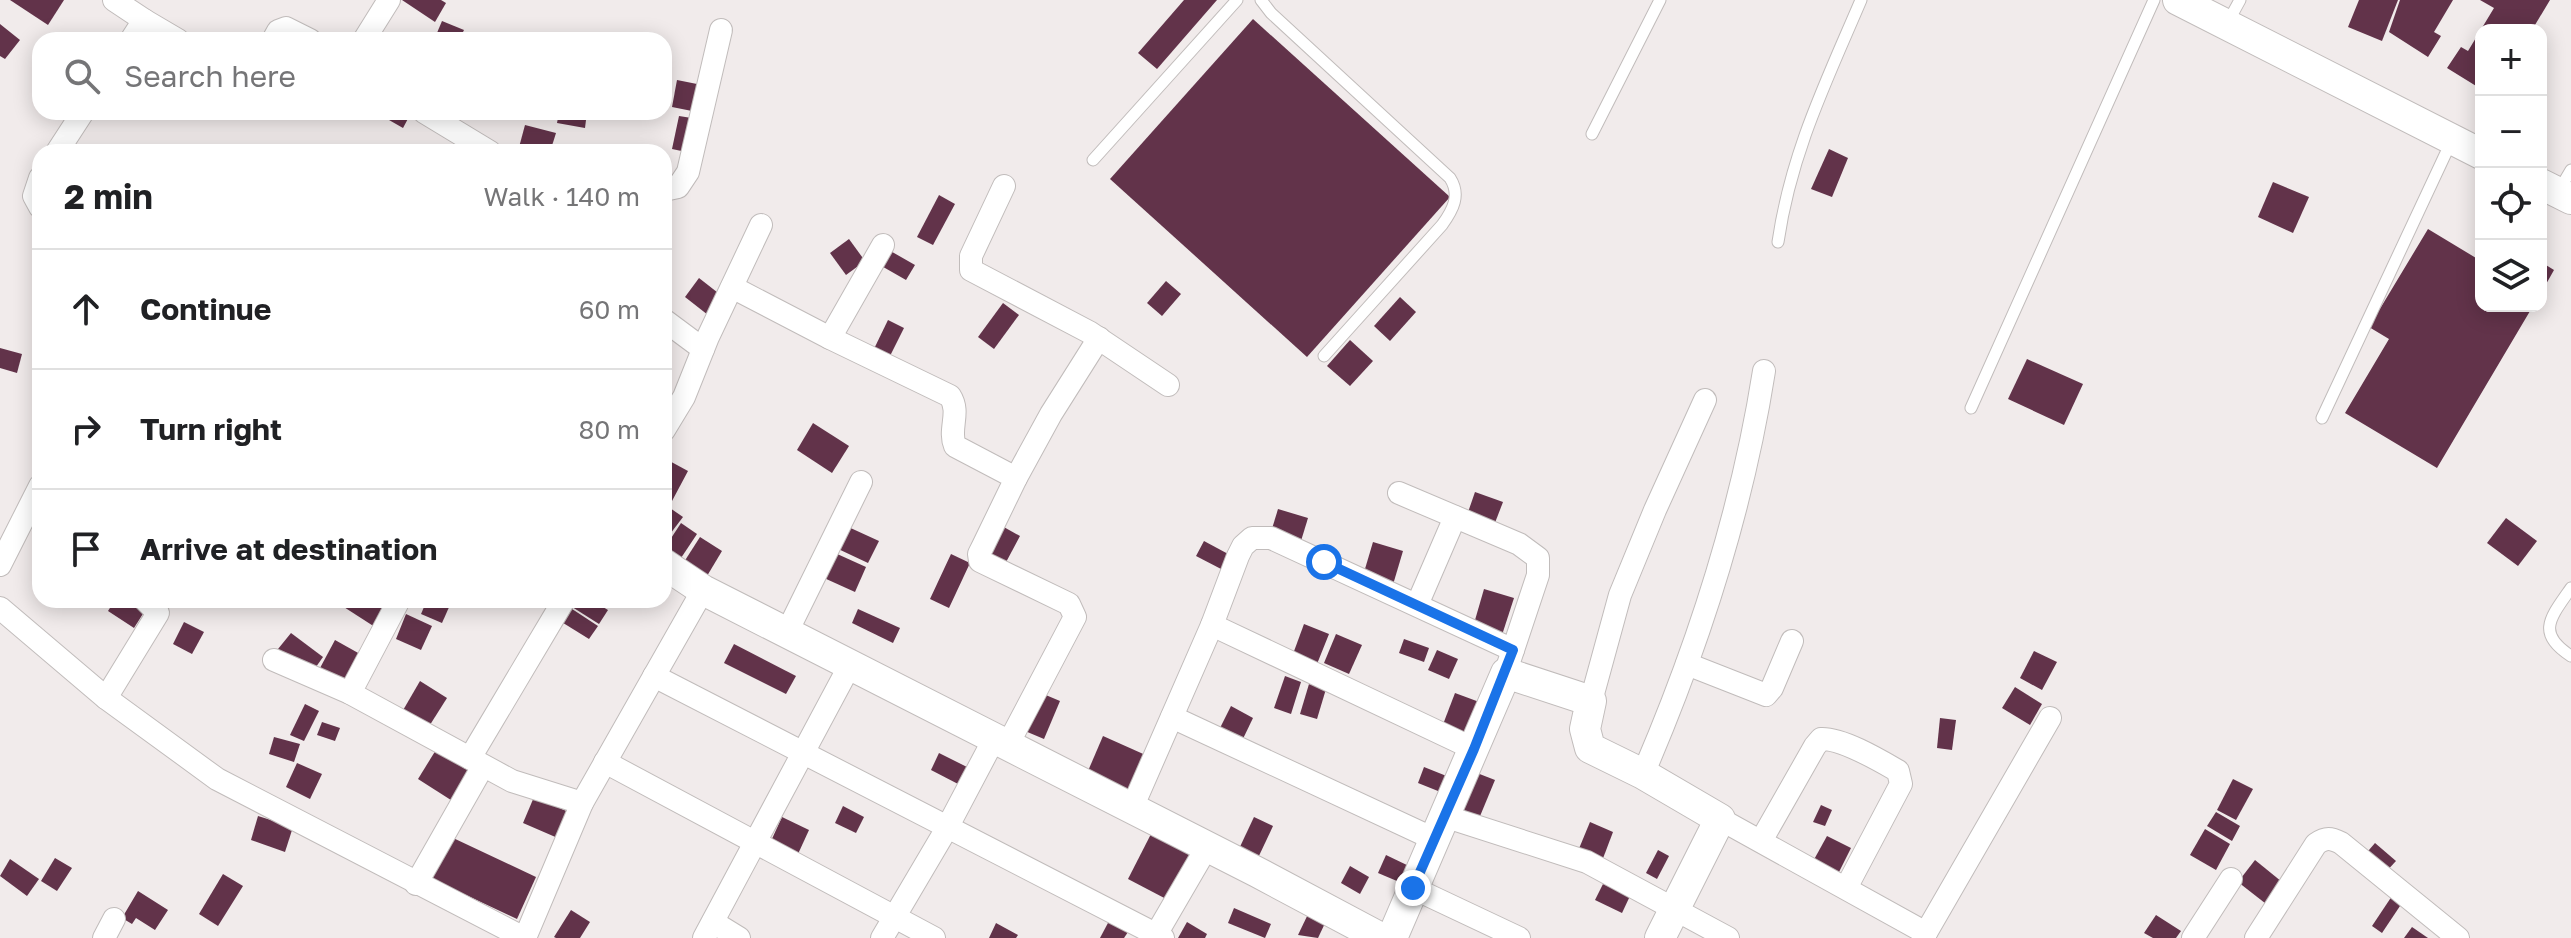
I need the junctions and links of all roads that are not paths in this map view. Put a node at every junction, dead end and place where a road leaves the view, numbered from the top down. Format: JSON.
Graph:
{"nodes":[{"id":1,"x":114,"y":0,"type":"edge"},
{"id":2,"x":389,"y":0,"type":"edge"},
{"id":3,"x":1237,"y":0,"type":"edge"},
{"id":4,"x":1261,"y":0,"type":"edge"},
{"id":5,"x":1660,"y":0,"type":"edge"},
{"id":6,"x":1861,"y":0,"type":"edge"},
{"id":7,"x":2154,"y":0,"type":"edge"},
{"id":8,"x":2178,"y":0,"type":"edge"},
{"id":9,"x":2233,"y":13,"type":"edge"},
{"id":10,"x":144,"y":20,"type":"junction"},
{"id":11,"x":721,"y":30,"type":"dead end"},
{"id":12,"x":136,"y":32,"type":"edge"},
{"id":13,"x":164,"y":32,"type":"edge"},
{"id":14,"x":369,"y":32,"type":"edge"},
{"id":15,"x":78,"y":120,"type":"edge"},
{"id":16,"x":437,"y":120,"type":"edge"},
{"id":17,"x":1592,"y":134,"type":"dead end"},
{"id":18,"x":2453,"y":140,"type":"junction"},
{"id":19,"x":62,"y":144,"type":"edge"},
{"id":20,"x":477,"y":144,"type":"edge"},
{"id":21,"x":2475,"y":151,"type":"edge"},
{"id":22,"x":1093,"y":160,"type":"dead end"},
{"id":23,"x":1004,"y":186,"type":"dead end"},
{"id":24,"x":672,"y":188,"type":"edge"},
{"id":25,"x":761,"y":225,"type":"dead end"},
{"id":26,"x":1778,"y":242,"type":"dead end"},
{"id":27,"x":883,"y":245,"type":"dead end"},
{"id":28,"x":732,"y":287,"type":"junction"},
{"id":29,"x":672,"y":326,"type":"edge"},
{"id":30,"x":830,"y":338,"type":"junction"},
{"id":31,"x":1099,"y":338,"type":"junction"},
{"id":32,"x":703,"y":349,"type":"junction"},
{"id":33,"x":1324,"y":356,"type":"dead end"},
{"id":34,"x":1764,"y":371,"type":"dead end"},
{"id":35,"x":1168,"y":385,"type":"dead end"},
{"id":36,"x":1705,"y":400,"type":"dead end"},
{"id":37,"x":1971,"y":408,"type":"dead end"},
{"id":38,"x":672,"y":417,"type":"edge"},
{"id":39,"x":2322,"y":418,"type":"dead end"},
{"id":40,"x":1016,"y":478,"type":"junction"},
{"id":41,"x":861,"y":482,"type":"dead end"},
{"id":42,"x":1399,"y":493,"type":"dead end"},
{"id":43,"x":32,"y":502,"type":"edge"},
{"id":44,"x":1455,"y":517,"type":"junction"},
{"id":45,"x":0,"y":565,"type":"edge"},
{"id":46,"x":672,"y":569,"type":"edge"},
{"id":47,"x":2571,"y":588,"type":"edge"},
{"id":48,"x":703,"y":590,"type":"junction"},
{"id":49,"x":1417,"y":605,"type":"junction"},
{"id":50,"x":153,"y":608,"type":"edge"},
{"id":51,"x":395,"y":608,"type":"edge"},
{"id":52,"x":560,"y":608,"type":"edge"},
{"id":53,"x":0,"y":610,"type":"edge"},
{"id":54,"x":1212,"y":625,"type":"junction"},
{"id":55,"x":787,"y":632,"type":"junction"},
{"id":56,"x":1792,"y":641,"type":"dead end"},
{"id":57,"x":2571,"y":656,"type":"edge"},
{"id":58,"x":274,"y":660,"type":"dead end"},
{"id":59,"x":1509,"y":662,"type":"junction"},
{"id":60,"x":1687,"y":664,"type":"junction"},
{"id":61,"x":850,"y":665,"type":"junction"},
{"id":62,"x":654,"y":676,"type":"junction"},
{"id":63,"x":350,"y":693,"type":"junction"},
{"id":64,"x":106,"y":698,"type":"junction"},
{"id":65,"x":1591,"y":701,"type":"junction"},
{"id":66,"x":1172,"y":717,"type":"junction"},
{"id":67,"x":2050,"y":718,"type":"dead end"},
{"id":68,"x":1001,"y":742,"type":"junction"},
{"id":69,"x":1474,"y":749,"type":"junction"},
{"id":70,"x":804,"y":755,"type":"junction"},
{"id":71,"x":476,"y":762,"type":"junction"},
{"id":72,"x":605,"y":762,"type":"junction"},
{"id":73,"x":1643,"y":774,"type":"junction"},
{"id":74,"x":582,"y":803,"type":"junction"},
{"id":75,"x":1132,"y":808,"type":"junction"},
{"id":76,"x":1720,"y":819,"type":"junction"},
{"id":77,"x":947,"y":828,"type":"junction"},
{"id":78,"x":1439,"y":828,"type":"junction"},
{"id":79,"x":1761,"y":841,"type":"junction"},
{"id":80,"x":756,"y":844,"type":"junction"},
{"id":81,"x":1207,"y":847,"type":"junction"},
{"id":82,"x":2231,"y":879,"type":"dead end"},
{"id":83,"x":416,"y":884,"type":"junction"},
{"id":84,"x":1413,"y":888,"type":"junction"},
{"id":85,"x":1846,"y":888,"type":"junction"},
{"id":86,"x":1675,"y":909,"type":"junction"},
{"id":87,"x":893,"y":917,"type":"junction"},
{"id":88,"x":709,"y":930,"type":"edge"},
{"id":89,"x":1925,"y":935,"type":"edge"},
{"id":90,"x":1157,"y":937,"type":"edge"},
{"id":91,"x":525,"y":938,"type":"edge"},
{"id":92,"x":739,"y":938,"type":"edge"},
{"id":93,"x":882,"y":938,"type":"edge"},
{"id":94,"x":934,"y":938,"type":"edge"},
{"id":95,"x":1381,"y":938,"type":"edge"},
{"id":96,"x":1392,"y":938,"type":"edge"},
{"id":97,"x":1519,"y":938,"type":"edge"},
{"id":98,"x":1660,"y":938,"type":"edge"},
{"id":99,"x":1728,"y":938,"type":"edge"},
{"id":100,"x":2193,"y":938,"type":"edge"},
{"id":101,"x":2256,"y":938,"type":"edge"},
{"id":102,"x":2458,"y":938,"type":"edge"}],
"edges":[{"from":1,"to":10,"type":"street"},
{"from":2,"to":14,"type":"street"},
{"from":3,"to":22,"type":"lane"},
{"from":4,"to":33,"type":"lane"},
{"from":5,"to":17,"type":"lane"},
{"from":6,"to":26,"type":"lane"},
{"from":7,"to":37,"type":"lane"},
{"from":8,"to":9,"type":"street"},
{"from":9,"to":18,"type":"street"},
{"from":10,"to":12,"type":"street"},
{"from":10,"to":13,"type":"street"},
{"from":11,"to":24,"type":"street"},
{"from":15,"to":19,"type":"street"},
{"from":16,"to":20,"type":"street"},
{"from":18,"to":21,"type":"street"},
{"from":18,"to":39,"type":"lane"},
{"from":23,"to":31,"type":"street"},
{"from":25,"to":28,"type":"street"},
{"from":27,"to":30,"type":"street"},
{"from":28,"to":30,"type":"street"},
{"from":28,"to":32,"type":"street"},
{"from":29,"to":32,"type":"street"},
{"from":30,"to":40,"type":"street"},
{"from":31,"to":35,"type":"street"},
{"from":31,"to":40,"type":"street"},
{"from":32,"to":38,"type":"street"},
{"from":34,"to":60,"type":"street"},
{"from":36,"to":65,"type":"street"},
{"from":40,"to":68,"type":"street"},
{"from":41,"to":55,"type":"street"},
{"from":42,"to":44,"type":"street"},
{"from":43,"to":45,"type":"street"},
{"from":44,"to":49,"type":"street"},
{"from":44,"to":59,"type":"street"},
{"from":46,"to":48,"type":"street"},
{"from":47,"to":57,"type":"lane"},
{"from":48,"to":55,"type":"street"},
{"from":48,"to":62,"type":"street"},
{"from":49,"to":54,"type":"street"},
{"from":49,"to":59,"type":"street"},
{"from":50,"to":64,"type":"street"},
{"from":51,"to":63,"type":"street"},
{"from":52,"to":71,"type":"street"},
{"from":53,"to":64,"type":"street"},
{"from":54,"to":66,"type":"street"},
{"from":54,"to":69,"type":"street"},
{"from":55,"to":61,"type":"street"},
{"from":56,"to":60,"type":"street"},
{"from":58,"to":63,"type":"street"},
{"from":59,"to":65,"type":"street"},
{"from":59,"to":69,"type":"street"},
{"from":60,"to":73,"type":"street"},
{"from":61,"to":68,"type":"street"},
{"from":61,"to":70,"type":"street"},
{"from":62,"to":70,"type":"street"},
{"from":62,"to":72,"type":"street"},
{"from":63,"to":71,"type":"street"},
{"from":64,"to":83,"type":"street"},
{"from":65,"to":73,"type":"street"},
{"from":66,"to":75,"type":"street"},
{"from":66,"to":78,"type":"street"},
{"from":67,"to":89,"type":"street"},
{"from":68,"to":75,"type":"street"},
{"from":68,"to":77,"type":"street"},
{"from":69,"to":78,"type":"street"},
{"from":70,"to":77,"type":"street"},
{"from":70,"to":80,"type":"street"},
{"from":71,"to":74,"type":"street"},
{"from":71,"to":83,"type":"street"},
{"from":72,"to":74,"type":"street"},
{"from":72,"to":80,"type":"street"},
{"from":73,"to":76,"type":"street"},
{"from":74,"to":91,"type":"street"},
{"from":75,"to":81,"type":"street"},
{"from":76,"to":79,"type":"street"},
{"from":76,"to":86,"type":"street"},
{"from":77,"to":87,"type":"street"},
{"from":77,"to":90,"type":"street"},
{"from":78,"to":84,"type":"street"},
{"from":78,"to":86,"type":"street"},
{"from":79,"to":85,"type":"street"},
{"from":79,"to":85,"type":"street"},
{"from":80,"to":87,"type":"street"},
{"from":80,"to":88,"type":"street"},
{"from":81,"to":90,"type":"street"},
{"from":81,"to":95,"type":"street"},
{"from":82,"to":100,"type":"street"},
{"from":83,"to":91,"type":"street"},
{"from":84,"to":96,"type":"street"},
{"from":84,"to":97,"type":"street"},
{"from":85,"to":89,"type":"street"},
{"from":86,"to":98,"type":"street"},
{"from":86,"to":99,"type":"street"},
{"from":87,"to":93,"type":"street"},
{"from":87,"to":94,"type":"street"},
{"from":88,"to":92,"type":"street"},
{"from":101,"to":102,"type":"street"}]}
